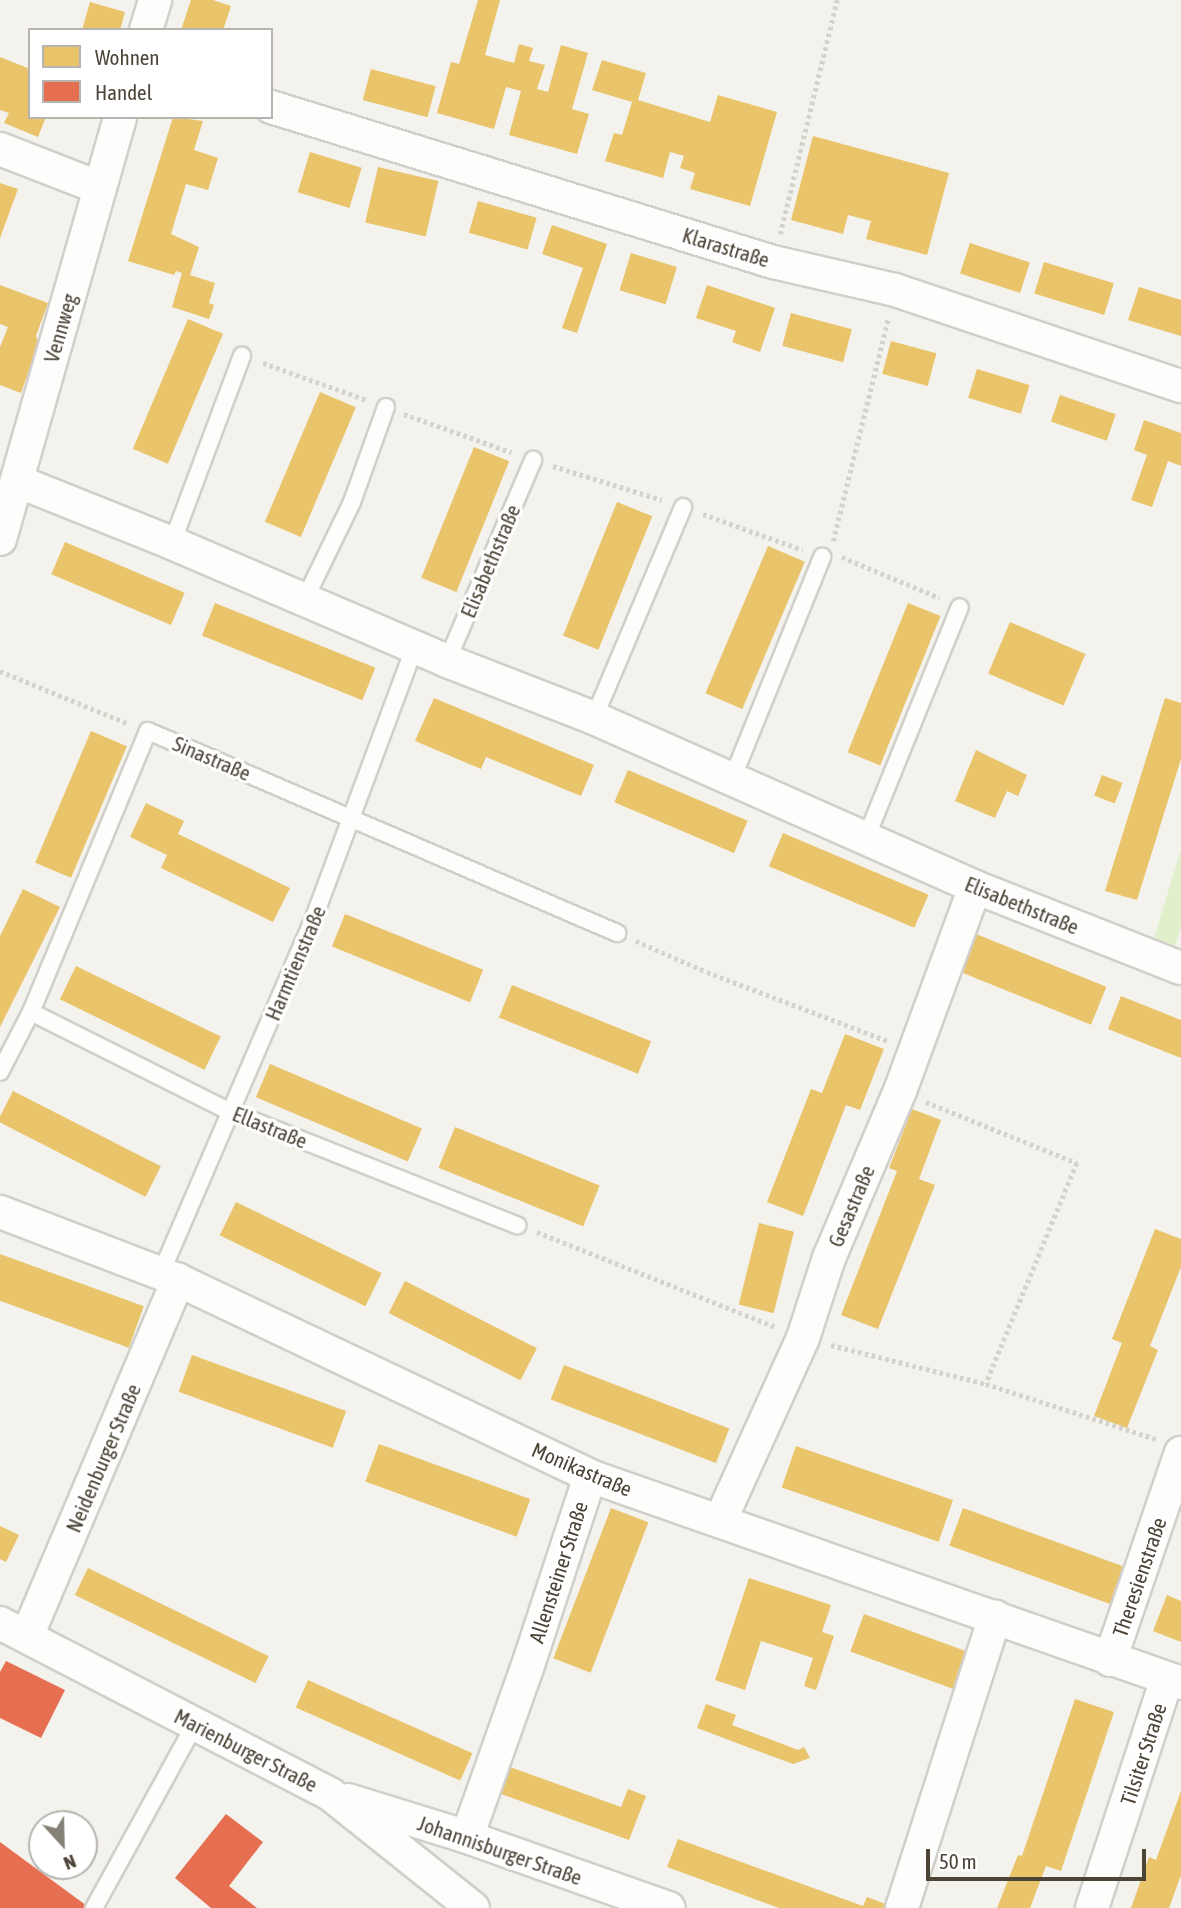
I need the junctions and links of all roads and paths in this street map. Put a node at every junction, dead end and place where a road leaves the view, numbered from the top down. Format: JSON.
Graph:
{"nodes":[{"id":1,"x":155,"y":0,"type":"edge"},
{"id":2,"x":837,"y":0,"type":"edge"},
{"id":3,"x":147,"y":28,"type":"edge"},
{"id":4,"x":273,"y":108,"type":"edge"},
{"id":5,"x":119,"y":119,"type":"edge"},
{"id":6,"x":0,"y":149,"type":"edge"},
{"id":7,"x":100,"y":188,"type":"junction"},
{"id":8,"x":773,"y":262,"type":"junction"},
{"id":9,"x":895,"y":290,"type":"junction"},
{"id":10,"x":242,"y":356,"type":"joint"},
{"id":11,"x":1181,"y":386,"type":"edge"},
{"id":12,"x":386,"y":407,"type":"junction"},
{"id":13,"x":533,"y":460,"type":"junction"},
{"id":14,"x":16,"y":481,"type":"junction"},
{"id":15,"x":683,"y":507,"type":"junction"},
{"id":16,"x":0,"y":539,"type":"edge"},
{"id":17,"x":172,"y":543,"type":"junction"},
{"id":18,"x":822,"y":557,"type":"joint"},
{"id":19,"x":305,"y":599,"type":"junction"},
{"id":20,"x":960,"y":607,"type":"joint"},
{"id":21,"x":414,"y":648,"type":"junction"},
{"id":22,"x":447,"y":661,"type":"junction"},
{"id":23,"x":0,"y":671,"type":"edge"},
{"id":24,"x":594,"y":718,"type":"junction"},
{"id":25,"x":148,"y":731,"type":"junction"},
{"id":26,"x":732,"y":779,"type":"junction"},
{"id":27,"x":353,"y":818,"type":"junction"},
{"id":28,"x":866,"y":838,"type":"junction"},
{"id":29,"x":975,"y":887,"type":"junction"},
{"id":30,"x":617,"y":933,"type":"joint"},
{"id":31,"x":1181,"y":968,"type":"edge"},
{"id":32,"x":31,"y":1012,"type":"junction"},
{"id":33,"x":915,"y":1051,"type":"junction"},
{"id":34,"x":0,"y":1072,"type":"edge"},
{"id":35,"x":900,"y":1091,"type":"junction"},
{"id":36,"x":231,"y":1112,"type":"junction"},
{"id":37,"x":0,"y":1212,"type":"edge"},
{"id":38,"x":517,"y":1225,"type":"joint"},
{"id":39,"x":170,"y":1276,"type":"junction"},
{"id":40,"x":803,"y":1338,"type":"junction"},
{"id":41,"x":986,"y":1384,"type":"junction"},
{"id":42,"x":1175,"y":1448,"type":"edge"},
{"id":43,"x":590,"y":1476,"type":"junction"},
{"id":44,"x":720,"y":1521,"type":"junction"},
{"id":45,"x":995,"y":1616,"type":"junction"},
{"id":46,"x":13,"y":1630,"type":"edge"},
{"id":47,"x":1110,"y":1660,"type":"junction"},
{"id":48,"x":1174,"y":1681,"type":"edge"},
{"id":49,"x":195,"y":1724,"type":"junction"},
{"id":50,"x":330,"y":1794,"type":"junction"},
{"id":51,"x":464,"y":1836,"type":"junction"},
{"id":52,"x":94,"y":1908,"type":"edge"},
{"id":53,"x":473,"y":1908,"type":"edge"},
{"id":54,"x":668,"y":1908,"type":"edge"},
{"id":55,"x":902,"y":1908,"type":"edge"},
{"id":56,"x":1092,"y":1908,"type":"edge"}],
"edges":[{"from":1,"to":3,"type":"street"},
{"from":2,"to":8,"type":"path"},
{"from":4,"to":8,"type":"street","name":"Klarastraße"},
{"from":5,"to":7,"type":"street","name":"Vennweg"},
{"from":6,"to":7,"type":"street"},
{"from":7,"to":14,"type":"street","name":"Vennweg"},
{"from":8,"to":9,"type":"street","name":"Klarastraße"},
{"from":9,"to":11,"type":"street","name":"Klarastraße"},
{"from":9,"to":20,"type":"path"},
{"from":10,"to":12,"type":"path"},
{"from":10,"to":17,"type":"lane"},
{"from":12,"to":13,"type":"path"},
{"from":12,"to":19,"type":"lane"},
{"from":13,"to":15,"type":"path"},
{"from":13,"to":22,"type":"lane","name":"Elisabethstraße"},
{"from":14,"to":16,"type":"street","name":"Vennweg"},
{"from":14,"to":17,"type":"street","name":"Elisabethstraße"},
{"from":15,"to":18,"type":"path"},
{"from":15,"to":24,"type":"lane"},
{"from":17,"to":19,"type":"street","name":"Elisabethstraße"},
{"from":18,"to":26,"type":"lane"},
{"from":19,"to":21,"type":"street","name":"Elisabethstraße"},
{"from":20,"to":28,"type":"lane"},
{"from":21,"to":22,"type":"street","name":"Elisabethstraße"},
{"from":21,"to":27,"type":"lane","name":"Harmtienstraße"},
{"from":22,"to":24,"type":"street","name":"Elisabethstraße"},
{"from":23,"to":25,"type":"path"},
{"from":24,"to":26,"type":"street","name":"Elisabethstraße"},
{"from":25,"to":27,"type":"lane","name":"Sinastraße"},
{"from":25,"to":32,"type":"lane","name":"Sinastraße"},
{"from":26,"to":28,"type":"street","name":"Elisabethstraße"},
{"from":27,"to":30,"type":"lane","name":"Sinastraße"},
{"from":27,"to":36,"type":"lane","name":"Harmtienstraße"},
{"from":28,"to":29,"type":"street","name":"Elisabethstraße"},
{"from":29,"to":31,"type":"street","name":"Elisabethstraße"},
{"from":29,"to":33,"type":"street","name":"Gesastraße"},
{"from":30,"to":33,"type":"path"},
{"from":32,"to":34,"type":"lane","name":"Sinastraße"},
{"from":32,"to":36,"type":"lane","name":"Ellastraße"},
{"from":33,"to":35,"type":"street","name":"Gesastraße"},
{"from":35,"to":40,"type":"street","name":"Gesastraße"},
{"from":35,"to":41,"type":"path"},
{"from":36,"to":38,"type":"lane","name":"Ellastraße"},
{"from":36,"to":39,"type":"lane","name":"Harmtienstraße"},
{"from":37,"to":39,"type":"street","name":"Monikastraße"},
{"from":38,"to":40,"type":"path"},
{"from":39,"to":43,"type":"street","name":"Monikastraße"},
{"from":39,"to":46,"type":"street","name":"Neidenburger Straße"},
{"from":40,"to":41,"type":"path"},
{"from":40,"to":44,"type":"street","name":"Gesastraße"},
{"from":41,"to":42,"type":"path"},
{"from":42,"to":47,"type":"street","name":"Theresienstraße"},
{"from":43,"to":44,"type":"street","name":"Monikastraße"},
{"from":43,"to":51,"type":"street","name":"Allensteiner Straße"},
{"from":44,"to":45,"type":"street","name":"Monikastraße"},
{"from":45,"to":47,"type":"street","name":"Monikastraße"},
{"from":45,"to":55,"type":"street"},
{"from":46,"to":49,"type":"street","name":"Marienburger Straße"},
{"from":47,"to":48,"type":"street","name":"Monikastraße"},
{"from":48,"to":56,"type":"street","name":"Tilsiter Straße"},
{"from":49,"to":50,"type":"street","name":"Marienburger Straße"},
{"from":49,"to":52,"type":"lane"},
{"from":50,"to":51,"type":"street","name":"Johannisburger Straße"},
{"from":50,"to":53,"type":"street","name":"Marienburger Straße"},
{"from":51,"to":54,"type":"street","name":"Johannisburger Straße"}]}
